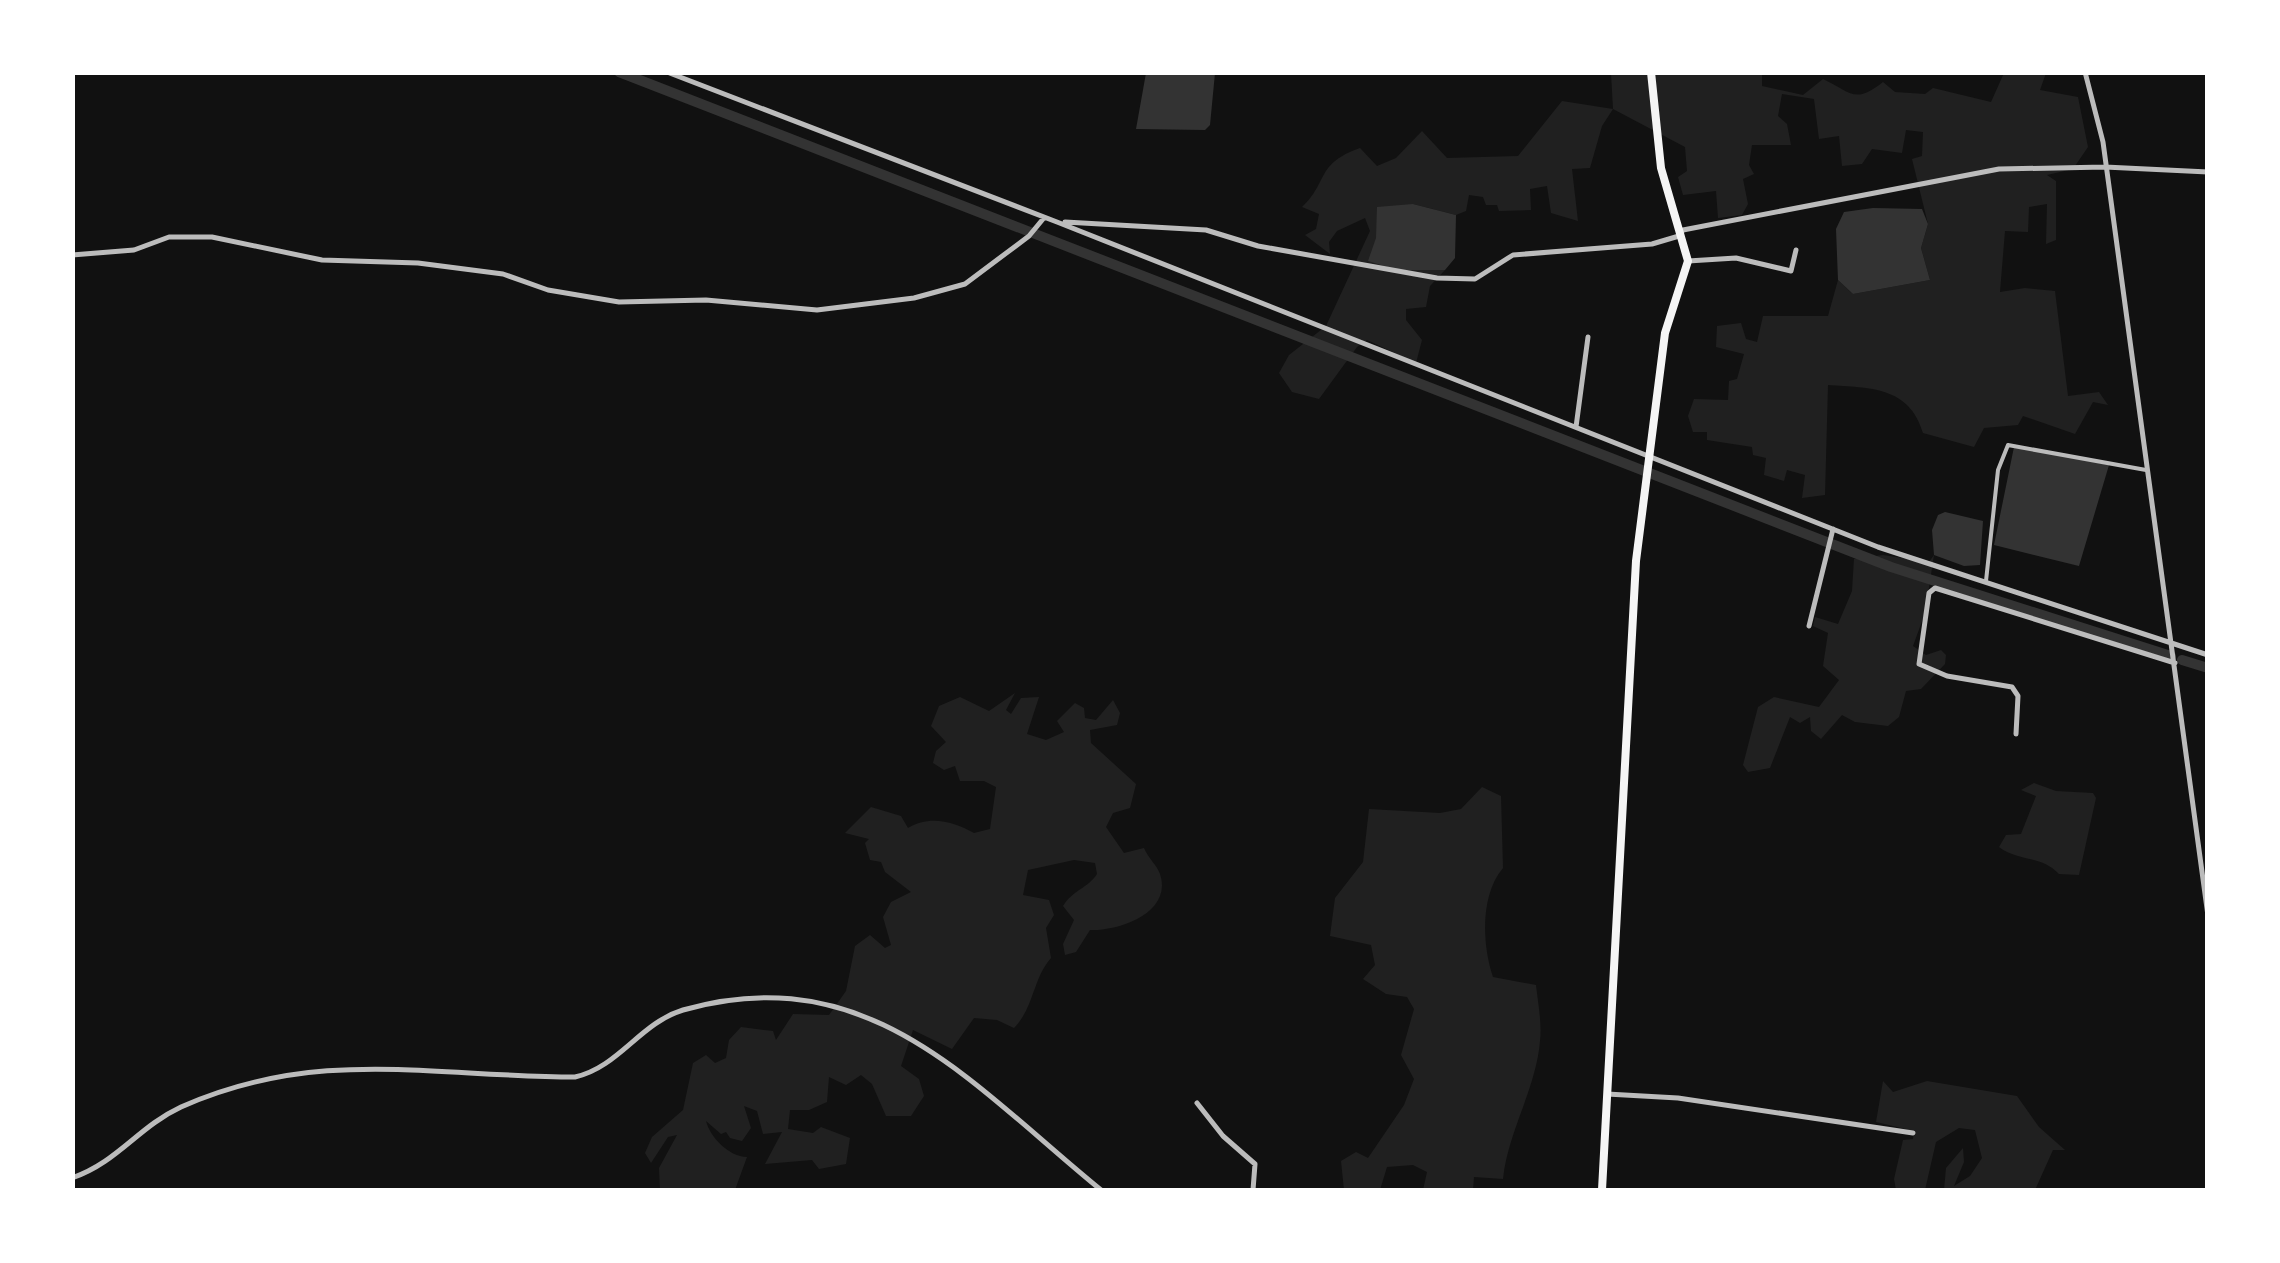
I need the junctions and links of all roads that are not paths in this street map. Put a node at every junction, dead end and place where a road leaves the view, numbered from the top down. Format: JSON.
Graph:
{"nodes":[{"id":1,"x":666,"y":72,"type":"edge"},
{"id":2,"x":1651,"y":72,"type":"edge"},
{"id":3,"x":2085,"y":72,"type":"edge"},
{"id":4,"x":2105,"y":166,"type":"junction"},
{"id":5,"x":2208,"y":172,"type":"edge"},
{"id":6,"x":1057,"y":222,"type":"junction"},
{"id":7,"x":1041,"y":223,"type":"junction"},
{"id":8,"x":1682,"y":230,"type":"junction"},
{"id":9,"x":1796,"y":250,"type":"dead end"},
{"id":10,"x":72,"y":255,"type":"edge"},
{"id":11,"x":1688,"y":262,"type":"junction"},
{"id":12,"x":1588,"y":337,"type":"dead end"},
{"id":13,"x":1576,"y":427,"type":"junction"},
{"id":14,"x":1652,"y":460,"type":"junction"},
{"id":15,"x":2146,"y":470,"type":"junction"},
{"id":16,"x":1834,"y":529,"type":"junction"},
{"id":17,"x":1986,"y":581,"type":"junction"},
{"id":18,"x":1810,"y":626,"type":"dead end"},
{"id":19,"x":2169,"y":642,"type":"junction"},
{"id":20,"x":2208,"y":655,"type":"edge"},
{"id":21,"x":2175,"y":662,"type":"junction"},
{"id":22,"x":2016,"y":734,"type":"dead end"},
{"id":23,"x":2208,"y":916,"type":"edge"},
{"id":24,"x":1607,"y":1094,"type":"junction"},
{"id":25,"x":1197,"y":1103,"type":"dead end"},
{"id":26,"x":1912,"y":1134,"type":"dead end"},
{"id":27,"x":72,"y":1178,"type":"edge"},
{"id":28,"x":1102,"y":1190,"type":"edge"},
{"id":29,"x":1253,"y":1190,"type":"edge"},
{"id":30,"x":1602,"y":1190,"type":"edge"}],
"edges":[{"from":1,"to":7,"type":"street"},
{"from":2,"to":8,"type":"main road"},
{"from":3,"to":4,"type":"street"},
{"from":4,"to":5,"type":"street"},
{"from":4,"to":8,"type":"street"},
{"from":4,"to":15,"type":"street"},
{"from":6,"to":7,"type":"street"},
{"from":6,"to":8,"type":"street"},
{"from":6,"to":13,"type":"street"},
{"from":7,"to":10,"type":"street"},
{"from":8,"to":11,"type":"main road"},
{"from":9,"to":11,"type":"street"},
{"from":11,"to":14,"type":"main road"},
{"from":12,"to":13,"type":"street"},
{"from":13,"to":14,"type":"street"},
{"from":14,"to":16,"type":"street"},
{"from":14,"to":24,"type":"main road"},
{"from":15,"to":17,"type":"street"},
{"from":15,"to":19,"type":"street"},
{"from":16,"to":17,"type":"street"},
{"from":16,"to":18,"type":"street"},
{"from":17,"to":19,"type":"street"},
{"from":19,"to":20,"type":"street"},
{"from":19,"to":21,"type":"street"},
{"from":21,"to":22,"type":"street"},
{"from":21,"to":23,"type":"street"},
{"from":24,"to":26,"type":"street"},
{"from":24,"to":30,"type":"main road"},
{"from":25,"to":29,"type":"street"},
{"from":27,"to":28,"type":"street"}]}
